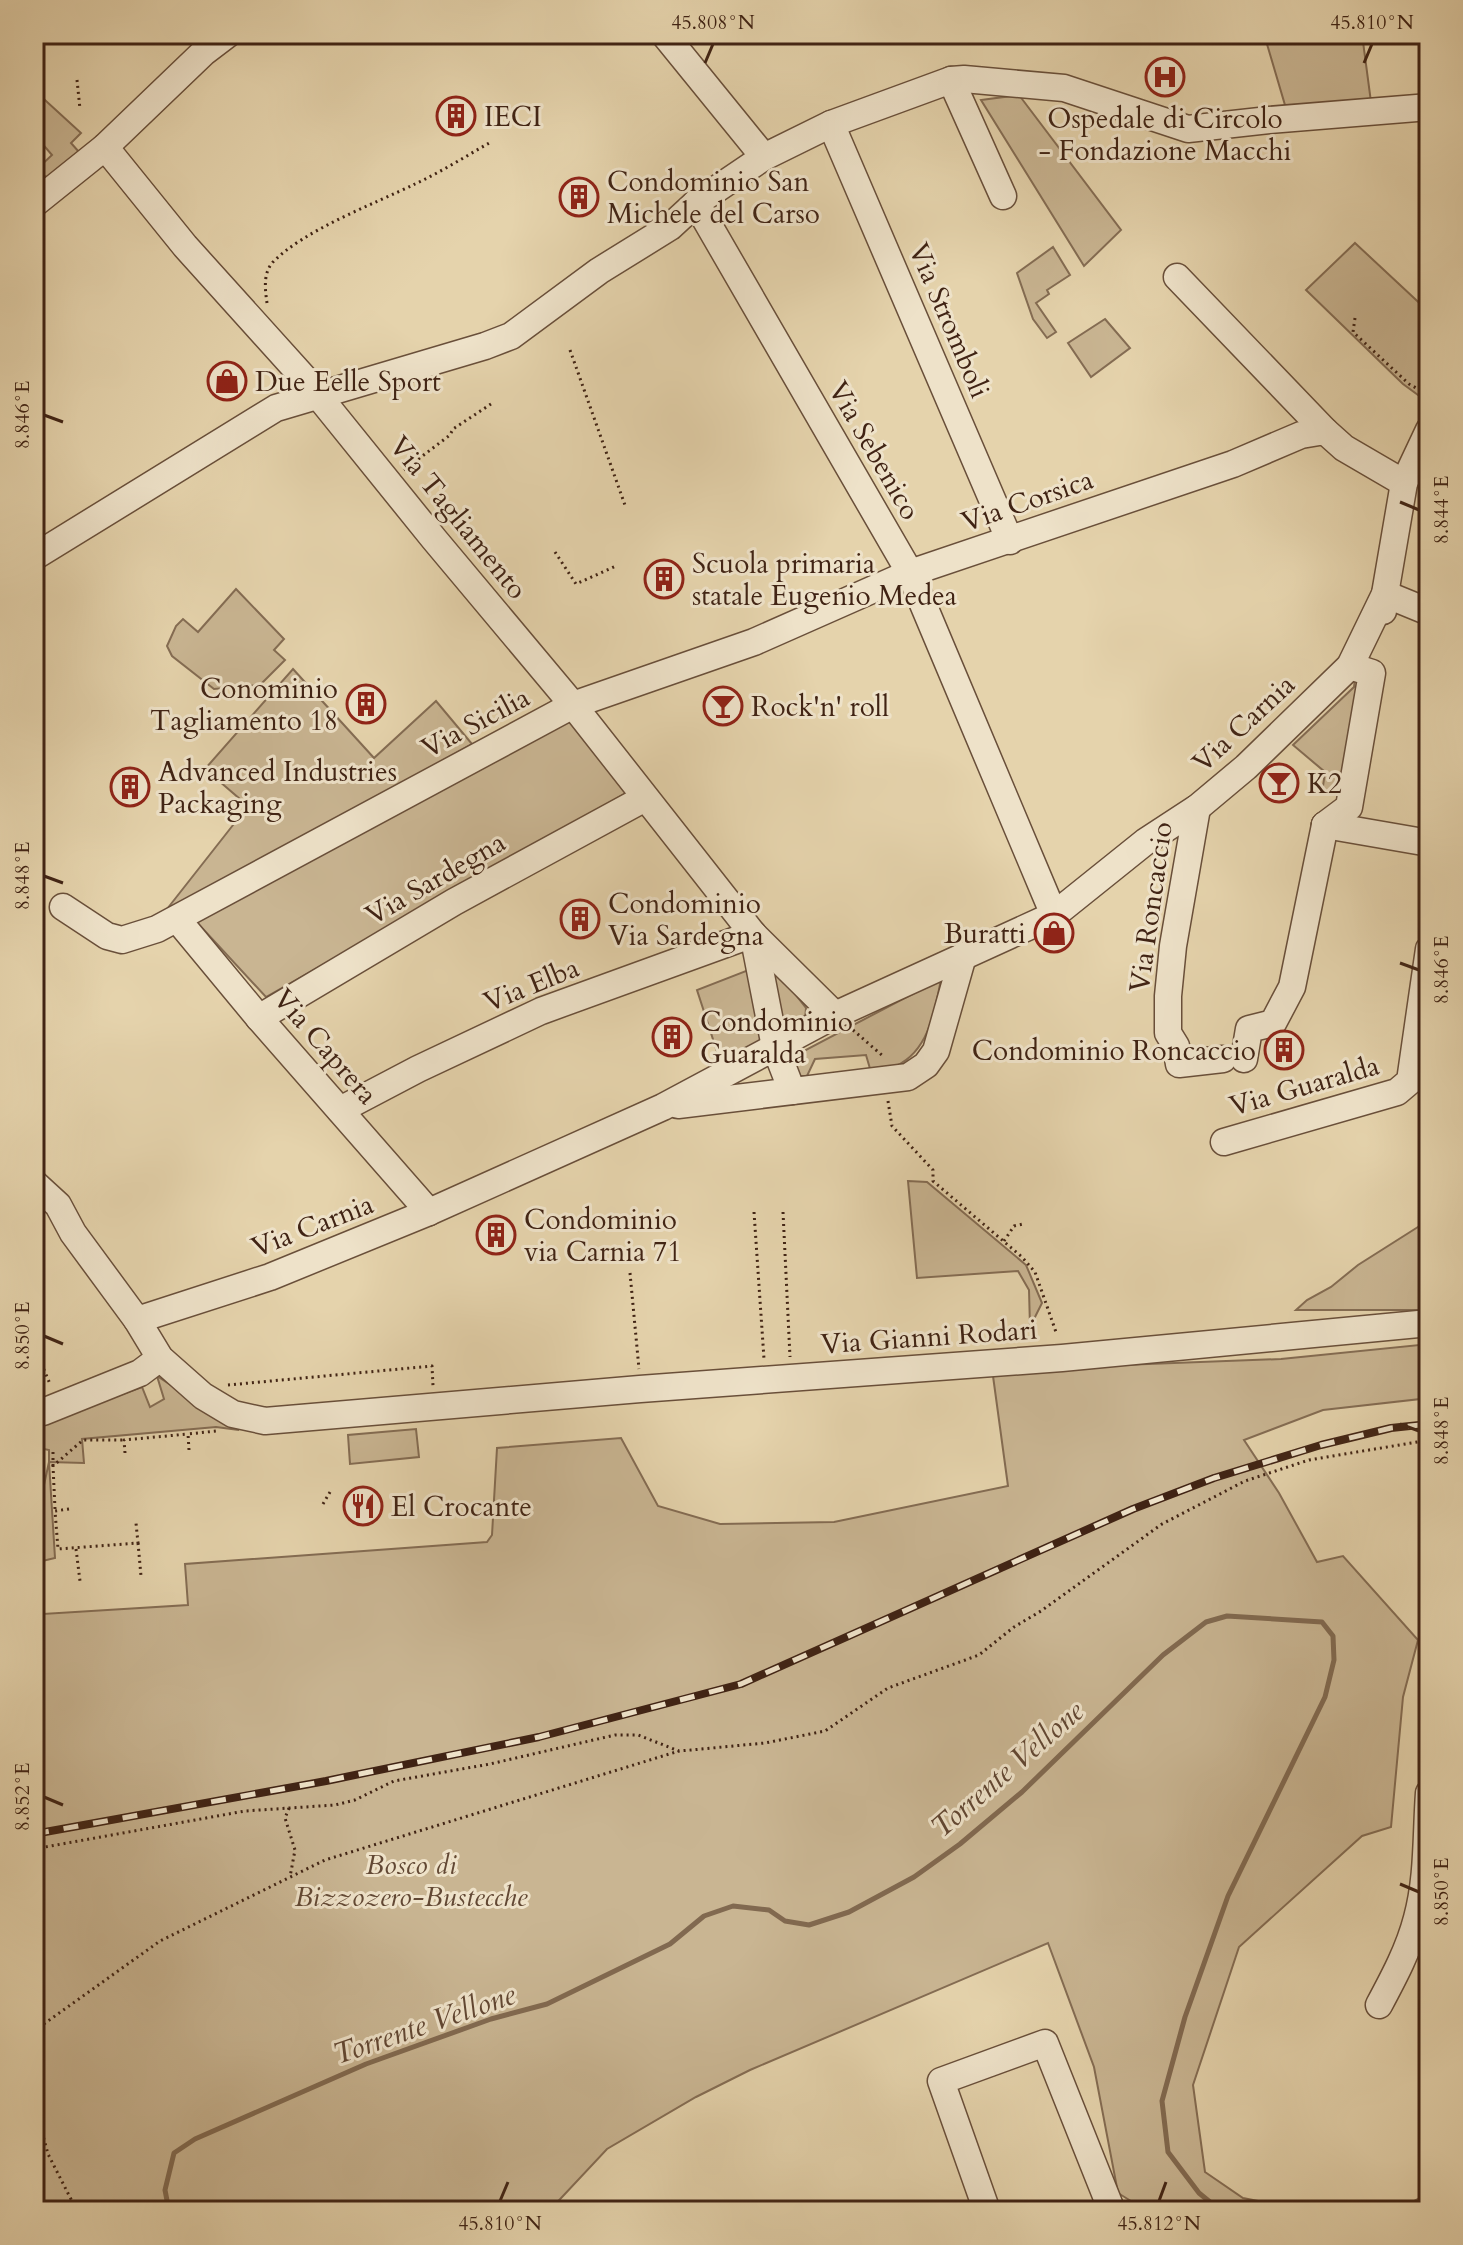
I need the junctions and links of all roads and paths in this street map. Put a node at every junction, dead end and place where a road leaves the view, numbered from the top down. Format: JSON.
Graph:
{"nodes":[{"id":1,"x":228,"y":34,"type":"edge"},
{"id":2,"x":664,"y":34,"type":"edge"},
{"id":3,"x":77,"y":80,"type":"dead end"},
{"id":4,"x":951,"y":80,"type":"junction"},
{"id":5,"x":1429,"y":107,"type":"edge"},
{"id":6,"x":80,"y":109,"type":"dead end"},
{"id":7,"x":831,"y":124,"type":"junction"},
{"id":8,"x":491,"y":142,"type":"dead end"},
{"id":9,"x":105,"y":147,"type":"junction"},
{"id":10,"x":764,"y":157,"type":"junction"},
{"id":11,"x":1003,"y":196,"type":"dead end"},
{"id":12,"x":696,"y":203,"type":"junction"},
{"id":13,"x":34,"y":204,"type":"edge"},
{"id":14,"x":1177,"y":277,"type":"dead end"},
{"id":15,"x":1355,"y":318,"type":"dead end"},
{"id":16,"x":272,"y":341,"type":"junction"},
{"id":17,"x":570,"y":350,"type":"dead end"},
{"id":18,"x":318,"y":394,"type":"junction"},
{"id":19,"x":1429,"y":395,"type":"edge"},
{"id":20,"x":491,"y":404,"type":"dead end"},
{"id":21,"x":1325,"y":431,"type":"junction"},
{"id":22,"x":1428,"y":433,"type":"edge"},
{"id":23,"x":388,"y":482,"type":"junction"},
{"id":24,"x":1404,"y":483,"type":"junction"},
{"id":25,"x":626,"y":508,"type":"dead end"},
{"id":26,"x":1010,"y":541,"type":"junction"},
{"id":27,"x":555,"y":552,"type":"dead end"},
{"id":28,"x":34,"y":557,"type":"edge"},
{"id":29,"x":616,"y":566,"type":"dead end"},
{"id":30,"x":910,"y":573,"type":"junction"},
{"id":31,"x":1385,"y":594,"type":"junction"},
{"id":32,"x":1429,"y":612,"type":"edge"},
{"id":33,"x":1361,"y":670,"type":"junction"},
{"id":34,"x":573,"y":705,"type":"junction"},
{"id":35,"x":645,"y":798,"type":"junction"},
{"id":36,"x":1197,"y":808,"type":"junction"},
{"id":37,"x":1325,"y":825,"type":"junction"},
{"id":38,"x":1429,"y":843,"type":"edge"},
{"id":39,"x":63,"y":907,"type":"dead end"},
{"id":40,"x":1054,"y":915,"type":"junction"},
{"id":41,"x":177,"y":919,"type":"junction"},
{"id":42,"x":753,"y":934,"type":"junction"},
{"id":43,"x":1429,"y":949,"type":"edge"},
{"id":44,"x":963,"y":956,"type":"junction"},
{"id":45,"x":835,"y":1015,"type":"junction"},
{"id":46,"x":259,"y":1018,"type":"junction"},
{"id":47,"x":775,"y":1047,"type":"junction"},
{"id":48,"x":908,"y":1077,"type":"junction"},
{"id":49,"x":792,"y":1091,"type":"junction"},
{"id":50,"x":889,"y":1106,"type":"dead end"},
{"id":51,"x":663,"y":1107,"type":"junction"},
{"id":52,"x":340,"y":1110,"type":"junction"},
{"id":53,"x":1224,"y":1142,"type":"dead end"},
{"id":54,"x":34,"y":1183,"type":"edge"},
{"id":55,"x":429,"y":1212,"type":"junction"},
{"id":56,"x":754,"y":1212,"type":"dead end"},
{"id":57,"x":783,"y":1212,"type":"dead end"},
{"id":58,"x":1023,"y":1224,"type":"dead end"},
{"id":59,"x":1004,"y":1241,"type":"junction"},
{"id":60,"x":630,"y":1273,"type":"dead end"},
{"id":61,"x":137,"y":1320,"type":"junction"},
{"id":62,"x":1429,"y":1323,"type":"edge"},
{"id":63,"x":39,"y":1358,"type":"dead end"},
{"id":64,"x":160,"y":1358,"type":"junction"},
{"id":65,"x":1062,"y":1358,"type":"junction"},
{"id":66,"x":790,"y":1364,"type":"dead end"},
{"id":67,"x":765,"y":1366,"type":"dead end"},
{"id":68,"x":640,"y":1377,"type":"dead end"},
{"id":69,"x":203,"y":1396,"type":"junction"},
{"id":70,"x":433,"y":1406,"type":"junction"},
{"id":71,"x":46,"y":1409,"type":"edge"},
{"id":72,"x":217,"y":1431,"type":"dead end"},
{"id":73,"x":188,"y":1434,"type":"junction"},
{"id":74,"x":124,"y":1440,"type":"junction"},
{"id":75,"x":1429,"y":1440,"type":"edge"},
{"id":76,"x":53,"y":1449,"type":"dead end"},
{"id":77,"x":189,"y":1450,"type":"dead end"},
{"id":78,"x":125,"y":1453,"type":"dead end"},
{"id":79,"x":53,"y":1466,"type":"junction"},
{"id":80,"x":34,"y":1474,"type":"edge"},
{"id":81,"x":330,"y":1492,"type":"dead end"},
{"id":82,"x":323,"y":1504,"type":"dead end"},
{"id":83,"x":34,"y":1506,"type":"edge"},
{"id":84,"x":69,"y":1509,"type":"dead end"},
{"id":85,"x":55,"y":1511,"type":"junction"},
{"id":86,"x":136,"y":1523,"type":"dead end"},
{"id":87,"x":138,"y":1543,"type":"junction"},
{"id":88,"x":76,"y":1549,"type":"junction"},
{"id":89,"x":141,"y":1576,"type":"dead end"},
{"id":90,"x":80,"y":1581,"type":"dead end"},
{"id":91,"x":679,"y":1751,"type":"junction"},
{"id":92,"x":1429,"y":1793,"type":"edge"},
{"id":93,"x":290,"y":1807,"type":"junction"},
{"id":94,"x":34,"y":1849,"type":"edge"},
{"id":95,"x":290,"y":1877,"type":"junction"},
{"id":96,"x":1379,"y":2005,"type":"dead end"},
{"id":97,"x":34,"y":2031,"type":"edge"},
{"id":98,"x":34,"y":2103,"type":"edge"},
{"id":99,"x":77,"y":2211,"type":"edge"},
{"id":100,"x":987,"y":2211,"type":"edge"},
{"id":101,"x":1112,"y":2211,"type":"edge"}],
"edges":[{"from":1,"to":9,"type":"street"},
{"from":2,"to":10,"type":"street"},
{"from":3,"to":6,"type":"path"},
{"from":4,"to":5,"type":"street"},
{"from":4,"to":7,"type":"street"},
{"from":4,"to":11,"type":"street"},
{"from":7,"to":10,"type":"street"},
{"from":7,"to":26,"type":"street","name":"Via Stromboli"},
{"from":8,"to":16,"type":"path"},
{"from":9,"to":13,"type":"street"},
{"from":9,"to":16,"type":"street","name":"Via Tagliamento"},
{"from":10,"to":12,"type":"street"},
{"from":12,"to":18,"type":"street"},
{"from":12,"to":30,"type":"street","name":"Via Sebenico"},
{"from":14,"to":21,"type":"street"},
{"from":15,"to":19,"type":"path"},
{"from":16,"to":18,"type":"street","name":"Via Tagliamento"},
{"from":17,"to":25,"type":"path"},
{"from":18,"to":23,"type":"street","name":"Via Tagliamento"},
{"from":18,"to":28,"type":"street"},
{"from":20,"to":23,"type":"path"},
{"from":21,"to":24,"type":"street"},
{"from":21,"to":26,"type":"street","name":"Via Corsica"},
{"from":22,"to":24,"type":"street","name":"Via Carnia"},
{"from":23,"to":34,"type":"street","name":"Via Tagliamento"},
{"from":24,"to":31,"type":"street","name":"Via Carnia"},
{"from":26,"to":30,"type":"street","name":"Via Corsica"},
{"from":27,"to":29,"type":"path"},
{"from":30,"to":34,"type":"street","name":"Via Corsica"},
{"from":30,"to":40,"type":"street","name":"Via Sebenico"},
{"from":31,"to":32,"type":"street"},
{"from":31,"to":33,"type":"street","name":"Via Carnia"},
{"from":33,"to":36,"type":"street","name":"Via Carnia"},
{"from":33,"to":37,"type":"street"},
{"from":34,"to":35,"type":"street","name":"Via Tagliamento"},
{"from":34,"to":41,"type":"street","name":"Via Sicilia"},
{"from":35,"to":42,"type":"street","name":"Via Tagliamento"},
{"from":35,"to":46,"type":"street","name":"Via Sardegna"},
{"from":36,"to":37,"type":"street","name":"Via Roncaccio"},
{"from":36,"to":40,"type":"street","name":"Via Carnia"},
{"from":37,"to":38,"type":"street"},
{"from":39,"to":41,"type":"street","name":"Via Sicilia"},
{"from":40,"to":44,"type":"street","name":"Via Carnia"},
{"from":41,"to":46,"type":"street","name":"Via Caprera"},
{"from":42,"to":45,"type":"street","name":"Via Tagliamento"},
{"from":42,"to":47,"type":"street","name":"Via Tagliamento"},
{"from":42,"to":52,"type":"street","name":"Via Elba"},
{"from":43,"to":53,"type":"street","name":"Via Guaralda"},
{"from":44,"to":45,"type":"street","name":"Via Carnia"},
{"from":44,"to":48,"type":"street"},
{"from":45,"to":47,"type":"street","name":"Via Carnia"},
{"from":45,"to":48,"type":"path"},
{"from":46,"to":52,"type":"street","name":"Via Caprera"},
{"from":47,"to":49,"type":"street"},
{"from":47,"to":51,"type":"street","name":"Via Carnia"},
{"from":48,"to":49,"type":"street","name":"Via Carnia"},
{"from":49,"to":51,"type":"street","name":"Via Carnia"},
{"from":50,"to":59,"type":"path"},
{"from":51,"to":55,"type":"street","name":"Via Carnia"},
{"from":52,"to":55,"type":"street","name":"Via Caprera"},
{"from":54,"to":61,"type":"street"},
{"from":55,"to":61,"type":"street","name":"Via Carnia"},
{"from":56,"to":67,"type":"path"},
{"from":57,"to":66,"type":"path"},
{"from":58,"to":59,"type":"path"},
{"from":59,"to":65,"type":"path"},
{"from":60,"to":68,"type":"path"},
{"from":61,"to":64,"type":"street","name":"Via Gianni Rodari"},
{"from":62,"to":65,"type":"street","name":"Via Gianni Rodari"},
{"from":63,"to":71,"type":"path"},
{"from":64,"to":69,"type":"street","name":"Via Gianni Rodari"},
{"from":64,"to":71,"type":"street"},
{"from":65,"to":70,"type":"street","name":"Via Gianni Rodari"},
{"from":69,"to":70,"type":"street","name":"Via Gianni Rodari"},
{"from":69,"to":70,"type":"path"},
{"from":72,"to":73,"type":"path"},
{"from":73,"to":74,"type":"path"},
{"from":73,"to":77,"type":"path"},
{"from":74,"to":78,"type":"path"},
{"from":74,"to":79,"type":"path"},
{"from":75,"to":91,"type":"path"},
{"from":76,"to":79,"type":"path"},
{"from":79,"to":85,"type":"path"},
{"from":80,"to":83,"type":"path"},
{"from":81,"to":82,"type":"path"},
{"from":84,"to":85,"type":"path"},
{"from":85,"to":88,"type":"path"},
{"from":86,"to":87,"type":"path"},
{"from":87,"to":88,"type":"path"},
{"from":87,"to":89,"type":"path"},
{"from":88,"to":90,"type":"path"},
{"from":91,"to":93,"type":"path"},
{"from":91,"to":95,"type":"path"},
{"from":92,"to":96,"type":"street"},
{"from":93,"to":94,"type":"path"},
{"from":93,"to":95,"type":"path"},
{"from":95,"to":97,"type":"path"},
{"from":98,"to":99,"type":"path"},
{"from":100,"to":101,"type":"street"}]}
